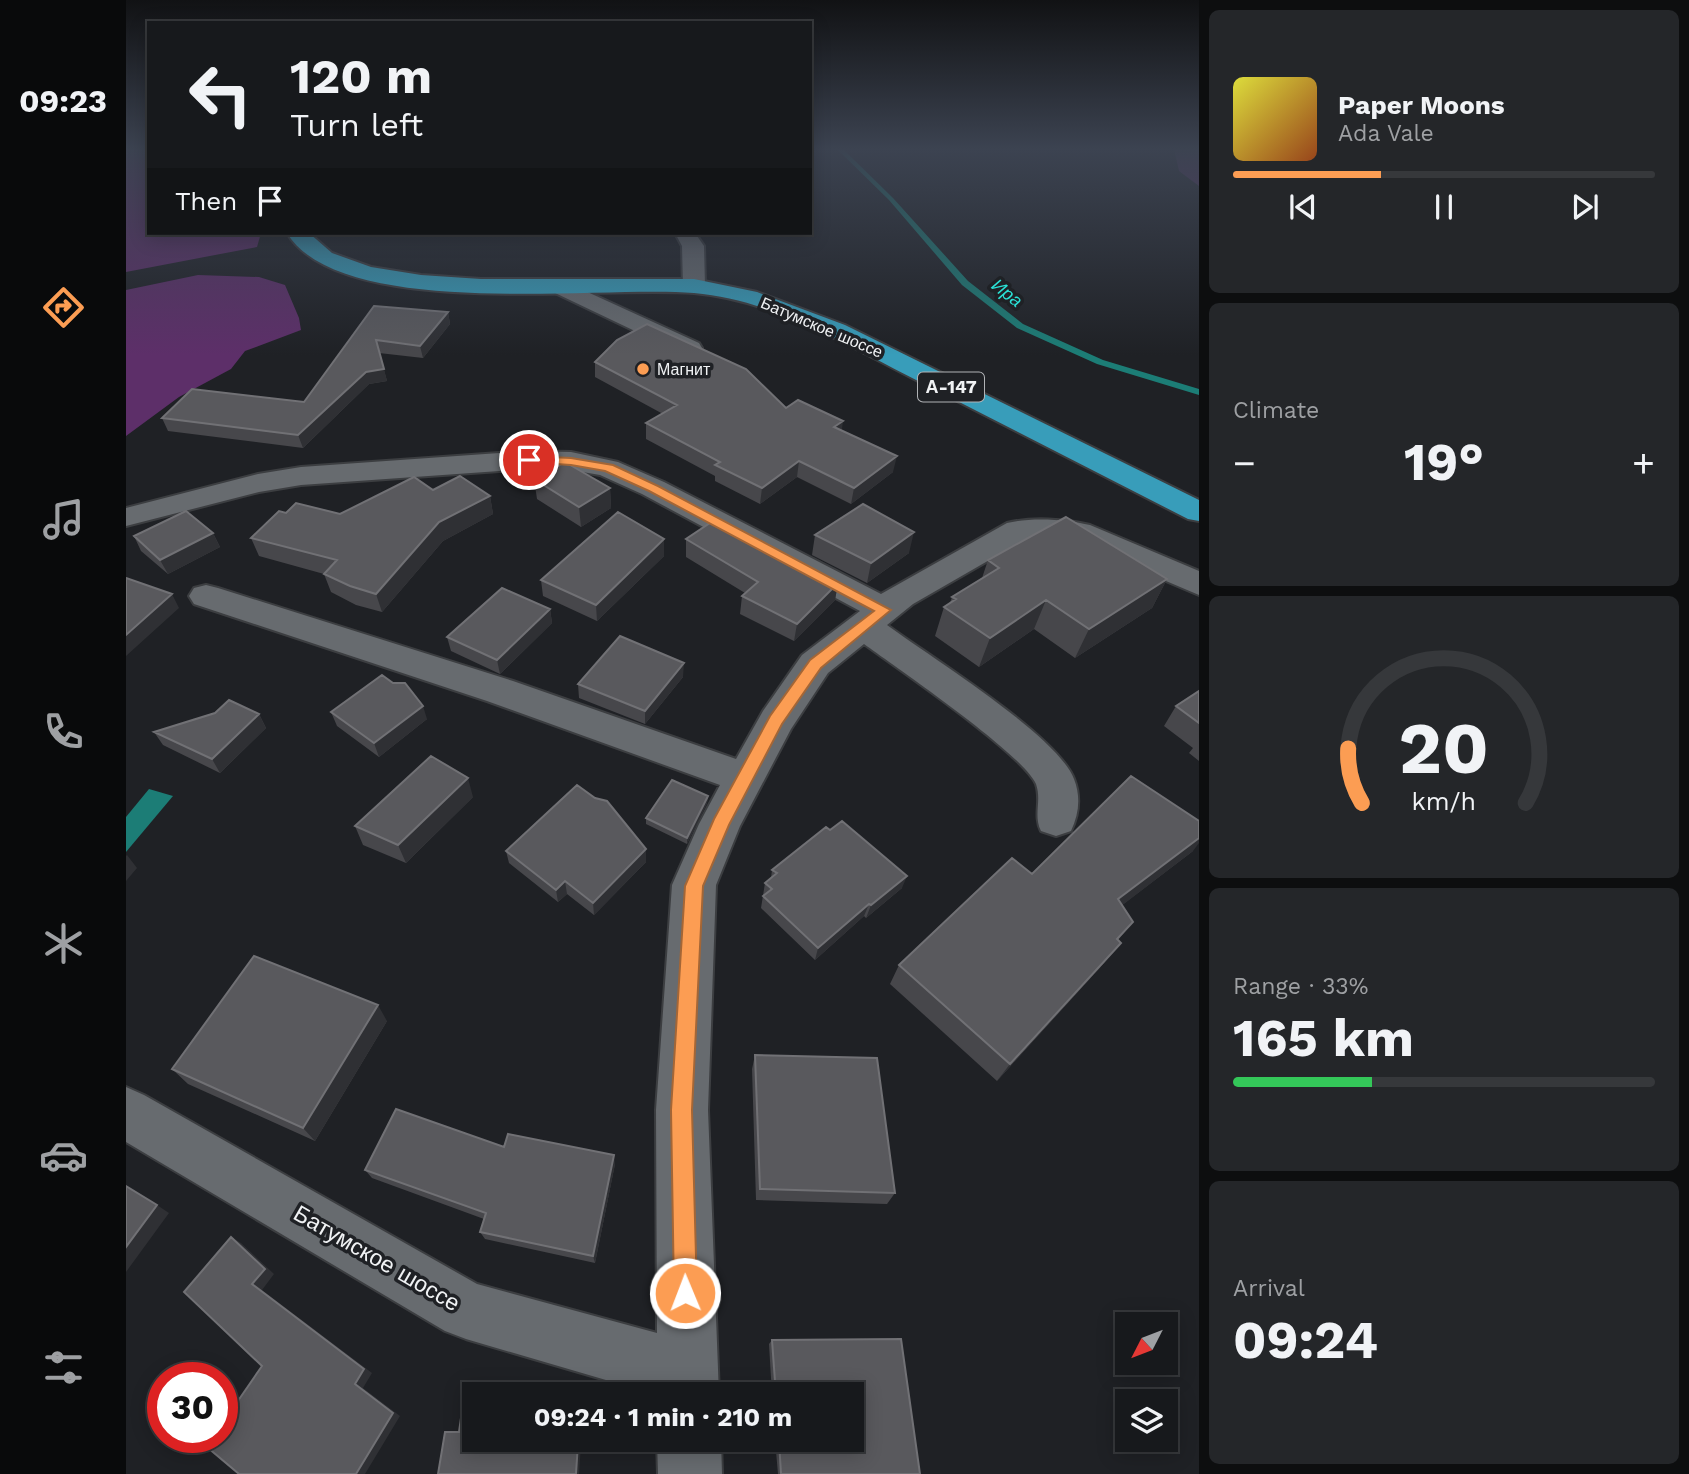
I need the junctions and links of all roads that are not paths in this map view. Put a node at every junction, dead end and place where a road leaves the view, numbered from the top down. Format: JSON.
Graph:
{"nodes":[{"id":1,"x":298,"y":235,"type":"edge"},
{"id":2,"x":686,"y":235,"type":"edge"},
{"id":3,"x":559,"y":286,"type":"junction"},
{"id":4,"x":694,"y":286,"type":"junction"},
{"id":5,"x":711,"y":357,"type":"edge"},
{"id":6,"x":1199,"y":512,"type":"edge"},
{"id":7,"x":126,"y":517,"type":"edge"},
{"id":8,"x":1199,"y":584,"type":"edge"},
{"id":9,"x":206,"y":596,"type":"dead end"},
{"id":10,"x":874,"y":618,"type":"junction"},
{"id":11,"x":745,"y":778,"type":"junction"},
{"id":12,"x":1056,"y":820,"type":"dead end"},
{"id":13,"x":126,"y":1113,"type":"edge"},
{"id":14,"x":684,"y":1382,"type":"edge"},
{"id":15,"x":687,"y":1382,"type":"edge"},
{"id":16,"x":689,"y":1452,"type":"edge"},
{"id":17,"x":690,"y":1474,"type":"edge"}],
"edges":[{"from":1,"to":3,"type":"highway","name":"Батумское шоссе","number":"А-147"},
{"from":2,"to":4,"type":"street"},
{"from":3,"to":4,"type":"highway","name":"Батумское шоссе","number":"А-147"},
{"from":3,"to":5,"type":"street"},
{"from":4,"to":6,"type":"highway","name":"Батумское шоссе","number":"А-147"},
{"from":7,"to":10,"type":"street"},
{"from":8,"to":10,"type":"street"},
{"from":9,"to":11,"type":"street"},
{"from":10,"to":11,"type":"street"},
{"from":10,"to":12,"type":"street"},
{"from":11,"to":15,"type":"street"},
{"from":13,"to":14,"type":"street","name":"Батумское шоссе"},
{"from":16,"to":17,"type":"street"}]}
